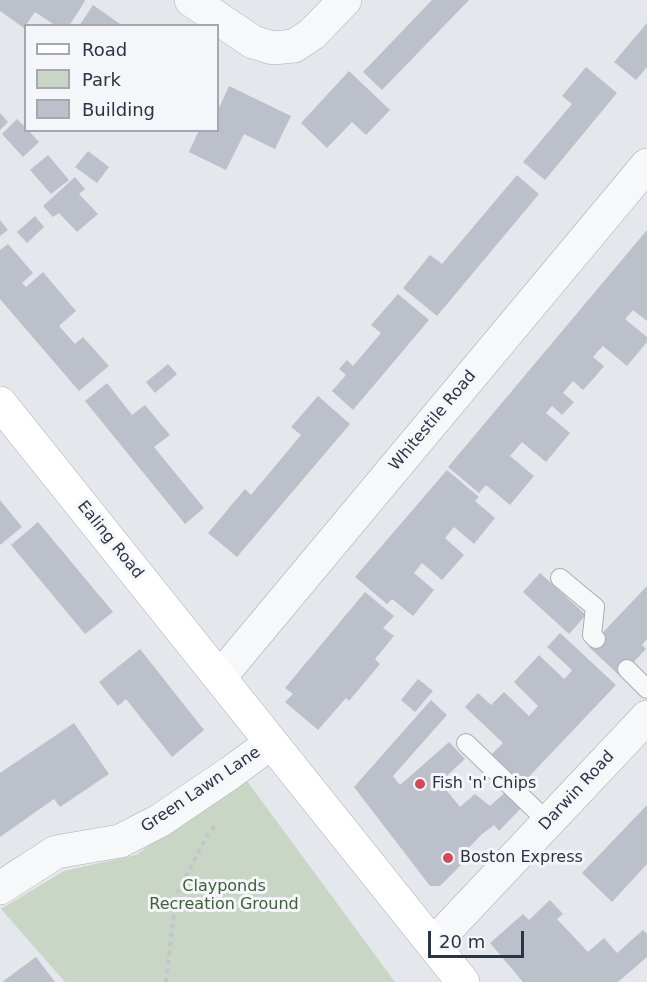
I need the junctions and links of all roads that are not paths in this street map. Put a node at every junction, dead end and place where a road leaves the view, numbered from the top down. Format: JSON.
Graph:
{"nodes":[{"id":1,"x":191,"y":0,"type":"edge"},
{"id":2,"x":345,"y":0,"type":"edge"},
{"id":3,"x":647,"y":165,"type":"edge"},
{"id":4,"x":0,"y":403,"type":"edge"},
{"id":5,"x":560,"y":578,"type":"dead end"},
{"id":6,"x":596,"y":639,"type":"dead end"},
{"id":7,"x":627,"y":669,"type":"dead end"},
{"id":8,"x":220,"y":677,"type":"junction"},
{"id":9,"x":647,"y":689,"type":"edge"},
{"id":10,"x":647,"y":717,"type":"edge"},
{"id":11,"x":271,"y":743,"type":"junction"},
{"id":12,"x":466,"y":743,"type":"dead end"},
{"id":13,"x":548,"y":822,"type":"junction"},
{"id":14,"x":0,"y":888,"type":"edge"},
{"id":15,"x":433,"y":944,"type":"junction"},
{"id":16,"x":463,"y":982,"type":"edge"}],
"edges":[{"from":1,"to":2,"type":"street"},
{"from":3,"to":8,"type":"street","name":"Whitestile Road"},
{"from":4,"to":8,"type":"main road","name":"Ealing Road"},
{"from":5,"to":6,"type":"lane"},
{"from":7,"to":9,"type":"lane"},
{"from":8,"to":11,"type":"main road","name":"Ealing Road"},
{"from":10,"to":13,"type":"street","name":"Darwin Road"},
{"from":11,"to":14,"type":"street","name":"Green Lawn Lane"},
{"from":11,"to":15,"type":"main road","name":"Ealing Road"},
{"from":12,"to":13,"type":"lane"},
{"from":13,"to":15,"type":"street","name":"Darwin Road"},
{"from":15,"to":16,"type":"main road","name":"Ealing Road"}]}
